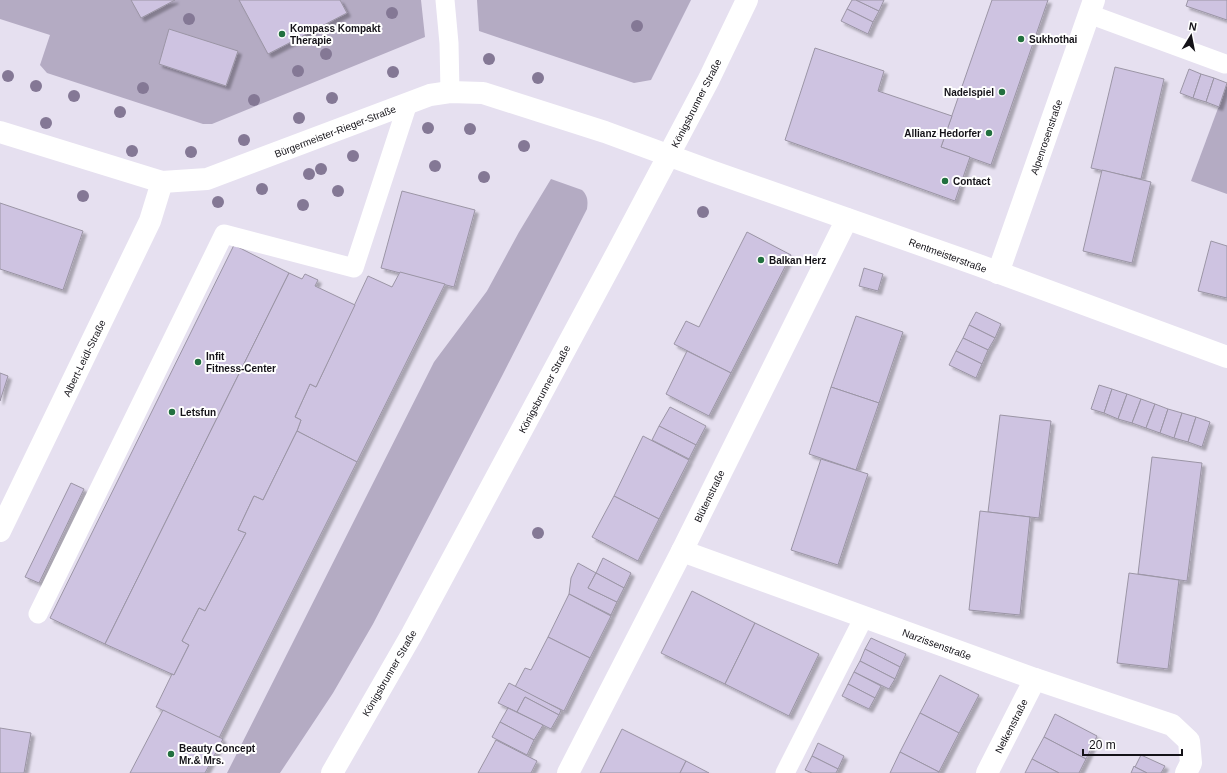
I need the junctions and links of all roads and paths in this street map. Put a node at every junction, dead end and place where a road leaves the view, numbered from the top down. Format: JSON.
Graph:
{"nodes":[{"id":1,"x":445,"y":0,"type":"edge"},
{"id":2,"x":747,"y":0,"type":"edge"},
{"id":3,"x":1092,"y":7,"type":"edge"},
{"id":4,"x":1225,"y":64,"type":"dead end"},
{"id":5,"x":450,"y":92,"type":"junction"},
{"id":6,"x":408,"y":103,"type":"junction"},
{"id":7,"x":0,"y":132,"type":"edge"},
{"id":8,"x":668,"y":155,"type":"junction"},
{"id":9,"x":162,"y":182,"type":"junction"},
{"id":10,"x":847,"y":219,"type":"junction"},
{"id":11,"x":998,"y":273,"type":"junction"},
{"id":12,"x":1227,"y":357,"type":"edge"},
{"id":13,"x":0,"y":531,"type":"edge"},
{"id":14,"x":682,"y":551,"type":"junction"},
{"id":15,"x":38,"y":614,"type":"dead end"},
{"id":16,"x":864,"y":617,"type":"junction"},
{"id":17,"x":1035,"y":679,"type":"junction"},
{"id":18,"x":332,"y":773,"type":"edge"},
{"id":19,"x":568,"y":773,"type":"edge"},
{"id":20,"x":785,"y":773,"type":"edge"},
{"id":21,"x":987,"y":773,"type":"edge"},
{"id":22,"x":1186,"y":773,"type":"edge"}],
"edges":[{"from":1,"to":5,"type":"lane"},
{"from":2,"to":8,"type":"street","name":"Königsbrunner Straße"},
{"from":3,"to":4,"type":"lane"},
{"from":3,"to":11,"type":"street","name":"Alpenrosenstraße"},
{"from":5,"to":6,"type":"street","name":"Bürgermeister-Rieger-Straße"},
{"from":5,"to":8,"type":"street","name":"Bürgermeister-Rieger-Straße"},
{"from":6,"to":9,"type":"street","name":"Bürgermeister-Rieger-Straße"},
{"from":6,"to":15,"type":"lane"},
{"from":7,"to":9,"type":"street","name":"Bürgermeister-Rieger-Straße"},
{"from":8,"to":10,"type":"street","name":"Rentmeisterstraße"},
{"from":8,"to":18,"type":"street","name":"Königsbrunner Straße"},
{"from":9,"to":13,"type":"street","name":"Albert-Leidl-Straße"},
{"from":10,"to":11,"type":"street","name":"Rentmeisterstraße"},
{"from":10,"to":14,"type":"street","name":"Blütenstraße"},
{"from":11,"to":12,"type":"street","name":"Rentmeisterstraße"},
{"from":14,"to":16,"type":"street","name":"Narzissenstraße"},
{"from":14,"to":19,"type":"street","name":"Blütenstraße"},
{"from":16,"to":17,"type":"street","name":"Narzissenstraße"},
{"from":16,"to":20,"type":"lane"},
{"from":17,"to":21,"type":"street","name":"Nelkenstraße"},
{"from":17,"to":22,"type":"street","name":"Narzissenstraße"}]}
